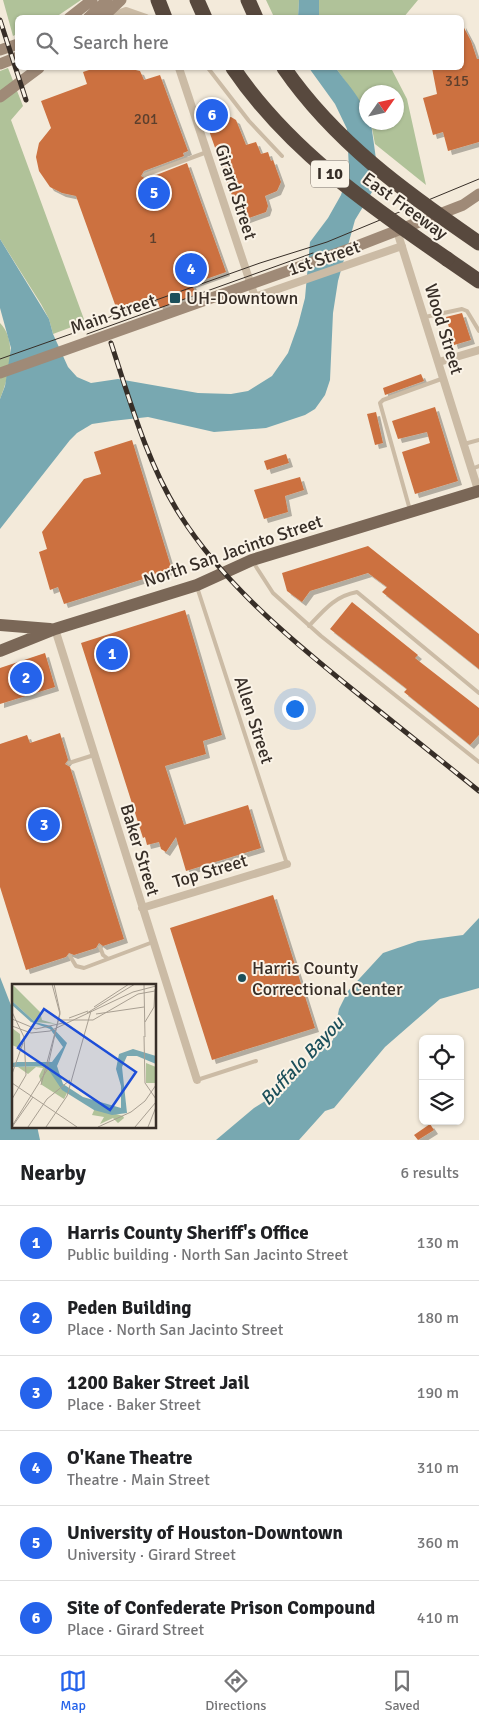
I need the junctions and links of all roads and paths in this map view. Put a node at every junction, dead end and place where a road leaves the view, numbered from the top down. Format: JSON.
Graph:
{"nodes":[{"id":1,"x":92,"y":0,"type":"edge"},
{"id":2,"x":107,"y":0,"type":"edge"},
{"id":3,"x":122,"y":0,"type":"edge"},
{"id":4,"x":149,"y":0,"type":"edge"},
{"id":5,"x":158,"y":0,"type":"edge"},
{"id":6,"x":197,"y":0,"type":"edge"},
{"id":7,"x":248,"y":0,"type":"edge"},
{"id":8,"x":73,"y":15,"type":"edge"},
{"id":9,"x":91,"y":15,"type":"edge"},
{"id":10,"x":105,"y":15,"type":"edge"},
{"id":11,"x":115,"y":15,"type":"edge"},
{"id":12,"x":137,"y":15,"type":"edge"},
{"id":13,"x":162,"y":15,"type":"edge"},
{"id":14,"x":163,"y":15,"type":"edge"},
{"id":15,"x":204,"y":15,"type":"edge"},
{"id":16,"x":255,"y":15,"type":"edge"},
{"id":17,"x":15,"y":45,"type":"edge"},
{"id":18,"x":0,"y":50,"type":"edge"},
{"id":19,"x":15,"y":59,"type":"edge"},
{"id":20,"x":0,"y":64,"type":"edge"},
{"id":21,"x":36,"y":70,"type":"edge"},
{"id":22,"x":180,"y":70,"type":"edge"},
{"id":23,"x":210,"y":70,"type":"edge"},
{"id":24,"x":235,"y":70,"type":"edge"},
{"id":25,"x":286,"y":70,"type":"edge"},
{"id":26,"x":0,"y":97,"type":"edge"},
{"id":27,"x":207,"y":152,"type":"junction"},
{"id":28,"x":282,"y":156,"type":"dead end"},
{"id":29,"x":145,"y":176,"type":"dead end"},
{"id":30,"x":479,"y":194,"type":"edge"},
{"id":31,"x":397,"y":231,"type":"junction"},
{"id":32,"x":479,"y":243,"type":"edge"},
{"id":33,"x":402,"y":246,"type":"junction"},
{"id":34,"x":479,"y":281,"type":"edge"},
{"id":35,"x":255,"y":297,"type":"joint"},
{"id":36,"x":425,"y":317,"type":"junction"},
{"id":37,"x":479,"y":331,"type":"edge"},
{"id":38,"x":479,"y":350,"type":"edge"},
{"id":39,"x":439,"y":362,"type":"junction"},
{"id":40,"x":0,"y":373,"type":"edge"},
{"id":41,"x":444,"y":378,"type":"junction"},
{"id":42,"x":479,"y":440,"type":"edge"},
{"id":43,"x":464,"y":444,"type":"junction"},
{"id":44,"x":475,"y":468,"type":"edge"},
{"id":45,"x":479,"y":491,"type":"edge"},
{"id":46,"x":410,"y":511,"type":"junction"},
{"id":47,"x":252,"y":560,"type":"junction"},
{"id":48,"x":197,"y":585,"type":"junction"},
{"id":49,"x":1,"y":626,"type":"edge"},
{"id":50,"x":309,"y":626,"type":"junction"},
{"id":51,"x":55,"y":629,"type":"junction"},
{"id":52,"x":0,"y":651,"type":"edge"},
{"id":53,"x":479,"y":693,"type":"edge"},
{"id":54,"x":94,"y":755,"type":"junction"},
{"id":55,"x":479,"y":762,"type":"edge"},
{"id":56,"x":69,"y":763,"type":"dead end"},
{"id":57,"x":287,"y":864,"type":"joint"},
{"id":58,"x":142,"y":908,"type":"junction"},
{"id":59,"x":153,"y":942,"type":"junction"},
{"id":60,"x":100,"y":947,"type":"dead end"},
{"id":61,"x":70,"y":956,"type":"dead end"},
{"id":62,"x":107,"y":958,"type":"junction"},
{"id":63,"x":256,"y":1061,"type":"dead end"},
{"id":64,"x":197,"y":1080,"type":"joint"}],
"edges":[{"from":1,"to":8,"type":"main road"},
{"from":2,"to":9,"type":"main road"},
{"from":3,"to":10,"type":"main road"},
{"from":4,"to":13,"type":"street"},
{"from":5,"to":14,"type":"highway"},
{"from":6,"to":15,"type":"highway"},
{"from":7,"to":16,"type":"highway"},
{"from":11,"to":12,"type":"street"},
{"from":17,"to":18,"type":"main road"},
{"from":19,"to":20,"type":"main road"},
{"from":21,"to":26,"type":"main road"},
{"from":22,"to":27,"type":"street","name":"Girard Street"},
{"from":23,"to":28,"type":"lane"},
{"from":24,"to":34,"type":"highway","name":"East Freeway","number":"I 10","bridge":true},
{"from":25,"to":32,"type":"highway","name":"East Freeway","number":"I 10","bridge":true},
{"from":27,"to":29,"type":"lane"},
{"from":27,"to":35,"type":"street","name":"Girard Street"},
{"from":30,"to":31,"type":"main road","name":"Main Street"},
{"from":31,"to":33,"type":"street","name":"Wood Street"},
{"from":31,"to":40,"type":"main road","name":"Main Street","bridge":true},
{"from":33,"to":35,"type":"street","name":"1st Street"},
{"from":33,"to":36,"type":"street","name":"Wood Street"},
{"from":36,"to":37,"type":"lane"},
{"from":36,"to":39,"type":"street","name":"Wood Street"},
{"from":38,"to":39,"type":"street"},
{"from":39,"to":41,"type":"street","name":"Wood Street"},
{"from":41,"to":43,"type":"street","name":"Wood Street"},
{"from":41,"to":46,"type":"lane"},
{"from":42,"to":43,"type":"lane"},
{"from":43,"to":44,"type":"street","name":"Wood Street"},
{"from":44,"to":45,"type":"street","name":"Wood Street"},
{"from":45,"to":46,"type":"main road","name":"North San Jacinto Street"},
{"from":46,"to":47,"type":"main road","name":"North San Jacinto Street"},
{"from":47,"to":48,"type":"main road","name":"North San Jacinto Street"},
{"from":47,"to":50,"type":"lane"},
{"from":48,"to":51,"type":"main road","name":"North San Jacinto Street"},
{"from":48,"to":57,"type":"lane","name":"Allen Street"},
{"from":49,"to":51,"type":"main road"},
{"from":50,"to":53,"type":"lane"},
{"from":50,"to":55,"type":"lane"},
{"from":51,"to":52,"type":"main road","name":"North San Jacinto Street"},
{"from":51,"to":54,"type":"street","name":"Baker Street"},
{"from":54,"to":56,"type":"lane"},
{"from":54,"to":58,"type":"street","name":"Baker Street"},
{"from":57,"to":58,"type":"street","name":"Top Street"},
{"from":58,"to":59,"type":"street","name":"Baker Street"},
{"from":59,"to":62,"type":"lane"},
{"from":59,"to":64,"type":"street","name":"Baker Street"},
{"from":60,"to":62,"type":"lane"},
{"from":61,"to":62,"type":"lane"},
{"from":63,"to":64,"type":"lane"}]}
